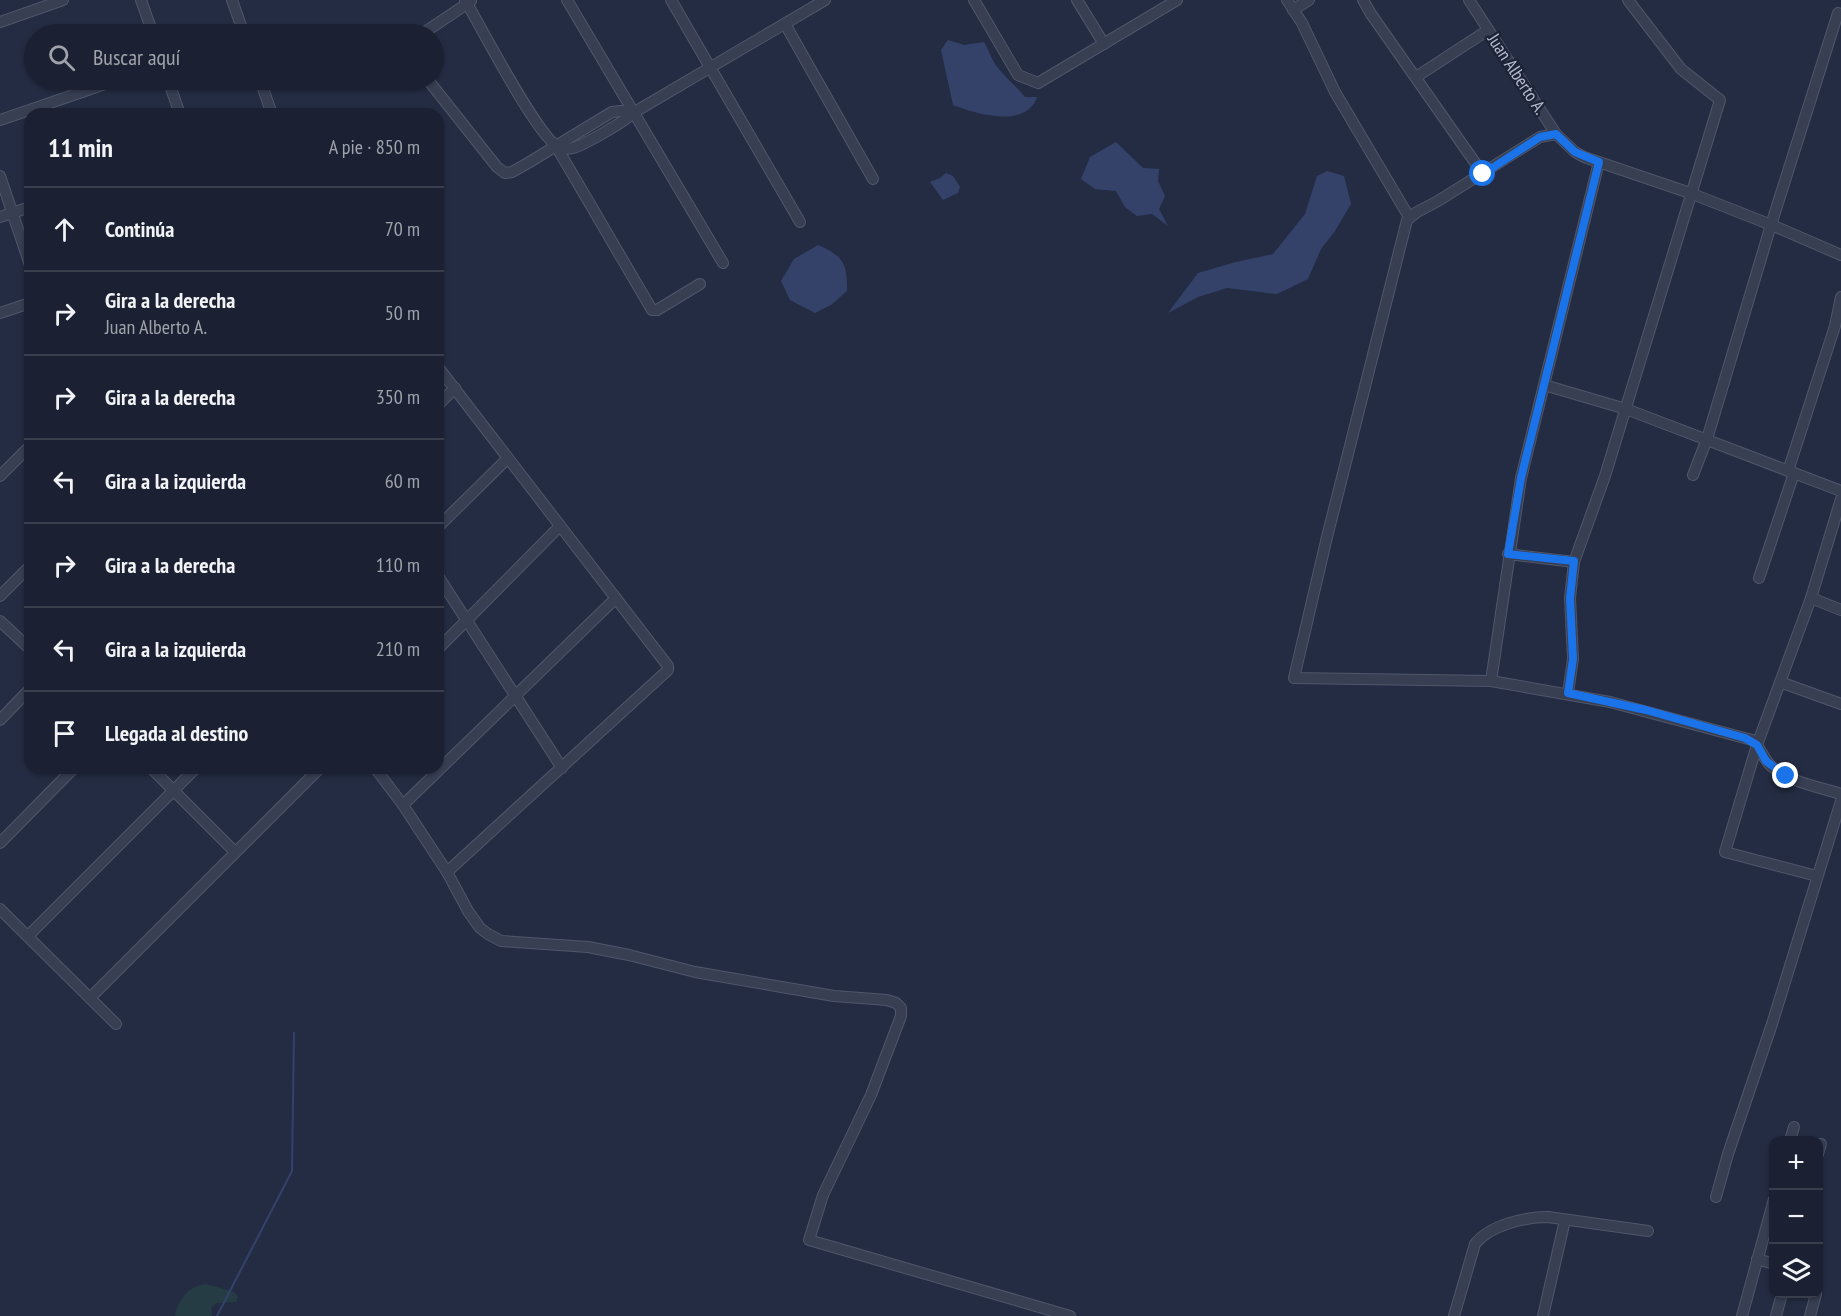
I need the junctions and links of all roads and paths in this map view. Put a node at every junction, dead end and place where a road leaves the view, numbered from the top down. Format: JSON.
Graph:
{"nodes":[{"id":1,"x":63,"y":0,"type":"edge"},
{"id":2,"x":141,"y":0,"type":"edge"},
{"id":3,"x":232,"y":0,"type":"edge"},
{"id":4,"x":567,"y":0,"type":"edge"},
{"id":5,"x":670,"y":0,"type":"edge"},
{"id":6,"x":825,"y":0,"type":"edge"},
{"id":7,"x":974,"y":0,"type":"edge"},
{"id":8,"x":1077,"y":0,"type":"edge"},
{"id":9,"x":1177,"y":0,"type":"edge"},
{"id":10,"x":1287,"y":0,"type":"edge"},
{"id":11,"x":1310,"y":0,"type":"edge"},
{"id":12,"x":1363,"y":0,"type":"edge"},
{"id":13,"x":1469,"y":0,"type":"edge"},
{"id":14,"x":1628,"y":0,"type":"edge"},
{"id":15,"x":469,"y":1,"type":"edge"},
{"id":16,"x":1293,"y":10,"type":"junction"},
{"id":17,"x":1838,"y":13,"type":"dead end"},
{"id":18,"x":0,"y":22,"type":"edge"},
{"id":19,"x":149,"y":24,"type":"edge"},
{"id":20,"x":240,"y":24,"type":"edge"},
{"id":21,"x":436,"y":24,"type":"edge"},
{"id":22,"x":785,"y":24,"type":"junction"},
{"id":23,"x":1488,"y":30,"type":"junction"},
{"id":24,"x":1104,"y":44,"type":"junction"},
{"id":25,"x":709,"y":68,"type":"junction"},
{"id":26,"x":1416,"y":77,"type":"junction"},
{"id":27,"x":88,"y":90,"type":"edge"},
{"id":28,"x":172,"y":90,"type":"edge"},
{"id":29,"x":264,"y":90,"type":"edge"},
{"id":30,"x":436,"y":90,"type":"edge"},
{"id":31,"x":35,"y":108,"type":"edge"},
{"id":32,"x":178,"y":108,"type":"edge"},
{"id":33,"x":270,"y":108,"type":"edge"},
{"id":34,"x":24,"y":112,"type":"edge"},
{"id":35,"x":633,"y":113,"type":"junction"},
{"id":36,"x":0,"y":120,"type":"edge"},
{"id":37,"x":1556,"y":134,"type":"junction"},
{"id":38,"x":556,"y":146,"type":"junction"},
{"id":39,"x":1599,"y":162,"type":"junction"},
{"id":40,"x":1483,"y":174,"type":"junction"},
{"id":41,"x":0,"y":176,"type":"edge"},
{"id":42,"x":873,"y":179,"type":"dead end"},
{"id":43,"x":1690,"y":193,"type":"junction"},
{"id":44,"x":24,"y":209,"type":"edge"},
{"id":45,"x":13,"y":213,"type":"junction"},
{"id":46,"x":0,"y":217,"type":"edge"},
{"id":47,"x":1409,"y":217,"type":"junction"},
{"id":48,"x":800,"y":222,"type":"dead end"},
{"id":49,"x":1771,"y":225,"type":"junction"},
{"id":50,"x":24,"y":247,"type":"edge"},
{"id":51,"x":1841,"y":255,"type":"edge"},
{"id":52,"x":723,"y":263,"type":"dead end"},
{"id":53,"x":700,"y":284,"type":"dead end"},
{"id":54,"x":1841,"y":297,"type":"edge"},
{"id":55,"x":24,"y":305,"type":"edge"},
{"id":56,"x":0,"y":314,"type":"edge"},
{"id":57,"x":444,"y":374,"type":"edge"},
{"id":58,"x":1544,"y":385,"type":"junction"},
{"id":59,"x":455,"y":388,"type":"junction"},
{"id":60,"x":444,"y":399,"type":"edge"},
{"id":61,"x":1626,"y":409,"type":"junction"},
{"id":62,"x":1707,"y":439,"type":"junction"},
{"id":63,"x":24,"y":452,"type":"edge"},
{"id":64,"x":508,"y":458,"type":"junction"},
{"id":65,"x":1791,"y":472,"type":"junction"},
{"id":66,"x":1,"y":473,"type":"edge"},
{"id":67,"x":1694,"y":475,"type":"dead end"},
{"id":68,"x":1841,"y":491,"type":"edge"},
{"id":69,"x":1841,"y":499,"type":"edge"},
{"id":70,"x":444,"y":521,"type":"edge"},
{"id":71,"x":560,"y":526,"type":"junction"},
{"id":72,"x":1508,"y":554,"type":"junction"},
{"id":73,"x":1574,"y":561,"type":"junction"},
{"id":74,"x":24,"y":572,"type":"edge"},
{"id":75,"x":1759,"y":578,"type":"dead end"},
{"id":76,"x":444,"y":585,"type":"edge"},
{"id":77,"x":0,"y":596,"type":"edge"},
{"id":78,"x":616,"y":598,"type":"junction"},
{"id":79,"x":1811,"y":598,"type":"junction"},
{"id":80,"x":1841,"y":610,"type":"edge"},
{"id":81,"x":466,"y":620,"type":"junction"},
{"id":82,"x":0,"y":621,"type":"edge"},
{"id":83,"x":444,"y":642,"type":"edge"},
{"id":84,"x":24,"y":643,"type":"edge"},
{"id":85,"x":1491,"y":681,"type":"junction"},
{"id":86,"x":1780,"y":682,"type":"junction"},
{"id":87,"x":1568,"y":693,"type":"junction"},
{"id":88,"x":515,"y":695,"type":"junction"},
{"id":89,"x":24,"y":696,"type":"edge"},
{"id":90,"x":1841,"y":704,"type":"edge"},
{"id":91,"x":0,"y":720,"type":"edge"},
{"id":92,"x":1757,"y":745,"type":"junction"},
{"id":93,"x":444,"y":764,"type":"edge"},
{"id":94,"x":562,"y":768,"type":"junction"},
{"id":95,"x":68,"y":774,"type":"edge"},
{"id":96,"x":157,"y":774,"type":"edge"},
{"id":97,"x":190,"y":774,"type":"edge"},
{"id":98,"x":314,"y":774,"type":"edge"},
{"id":99,"x":380,"y":774,"type":"edge"},
{"id":100,"x":434,"y":774,"type":"edge"},
{"id":101,"x":173,"y":791,"type":"junction"},
{"id":102,"x":1841,"y":794,"type":"edge"},
{"id":103,"x":1841,"y":801,"type":"edge"},
{"id":104,"x":403,"y":804,"type":"junction"},
{"id":105,"x":0,"y":843,"type":"edge"},
{"id":106,"x":235,"y":852,"type":"junction"},
{"id":107,"x":447,"y":872,"type":"junction"},
{"id":108,"x":1817,"y":876,"type":"junction"},
{"id":109,"x":0,"y":909,"type":"edge"},
{"id":110,"x":28,"y":936,"type":"junction"},
{"id":111,"x":90,"y":998,"type":"junction"},
{"id":112,"x":116,"y":1024,"type":"dead end"},
{"id":113,"x":1794,"y":1127,"type":"dead end"},
{"id":114,"x":1791,"y":1136,"type":"edge"},
{"id":115,"x":1716,"y":1197,"type":"dead end"},
{"id":116,"x":1769,"y":1214,"type":"edge"},
{"id":117,"x":1565,"y":1220,"type":"junction"},
{"id":118,"x":1648,"y":1231,"type":"dead end"},
{"id":119,"x":1757,"y":1259,"type":"junction"},
{"id":120,"x":1769,"y":1263,"type":"edge"},
{"id":121,"x":1781,"y":1298,"type":"edge"},
{"id":122,"x":1815,"y":1298,"type":"edge"},
{"id":123,"x":1070,"y":1316,"type":"edge"},
{"id":124,"x":1454,"y":1316,"type":"edge"},
{"id":125,"x":1543,"y":1316,"type":"edge"},
{"id":126,"x":1742,"y":1316,"type":"edge"},
{"id":127,"x":1776,"y":1316,"type":"edge"},
{"id":128,"x":1810,"y":1316,"type":"edge"}],
"edges":[{"from":1,"to":18,"type":"street"},
{"from":2,"to":19,"type":"street"},
{"from":3,"to":20,"type":"street"},
{"from":4,"to":35,"type":"street"},
{"from":5,"to":25,"type":"street"},
{"from":6,"to":22,"type":"street"},
{"from":7,"to":24,"type":"street"},
{"from":8,"to":24,"type":"street"},
{"from":9,"to":24,"type":"street"},
{"from":10,"to":16,"type":"street"},
{"from":11,"to":16,"type":"street"},
{"from":12,"to":26,"type":"street"},
{"from":13,"to":23,"type":"street","name":"Juan Alberto A."},
{"from":14,"to":43,"type":"street"},
{"from":15,"to":21,"type":"street"},
{"from":15,"to":38,"type":"street"},
{"from":16,"to":47,"type":"street"},
{"from":17,"to":49,"type":"street"},
{"from":22,"to":25,"type":"street"},
{"from":22,"to":42,"type":"street"},
{"from":23,"to":26,"type":"street"},
{"from":23,"to":37,"type":"street","name":"Juan Alberto A."},
{"from":25,"to":35,"type":"street"},
{"from":25,"to":48,"type":"street"},
{"from":26,"to":40,"type":"street"},
{"from":27,"to":31,"type":"street"},
{"from":28,"to":32,"type":"street"},
{"from":29,"to":33,"type":"street"},
{"from":30,"to":38,"type":"street"},
{"from":34,"to":36,"type":"street"},
{"from":35,"to":38,"type":"street"},
{"from":35,"to":52,"type":"street"},
{"from":37,"to":39,"type":"street","name":"Juan Alberto A."},
{"from":37,"to":40,"type":"street"},
{"from":38,"to":53,"type":"street"},
{"from":39,"to":43,"type":"street","name":"Juan Alberto A."},
{"from":39,"to":58,"type":"street"},
{"from":40,"to":47,"type":"street"},
{"from":41,"to":45,"type":"street"},
{"from":43,"to":49,"type":"street","name":"Juan Alberto A."},
{"from":43,"to":61,"type":"street"},
{"from":44,"to":45,"type":"street"},
{"from":45,"to":46,"type":"street"},
{"from":45,"to":50,"type":"street"},
{"from":47,"to":85,"type":"street"},
{"from":49,"to":51,"type":"street","name":"Juan Alberto A."},
{"from":49,"to":62,"type":"street"},
{"from":54,"to":65,"type":"street"},
{"from":55,"to":56,"type":"street"},
{"from":57,"to":59,"type":"street"},
{"from":58,"to":61,"type":"street"},
{"from":58,"to":72,"type":"street"},
{"from":59,"to":60,"type":"street"},
{"from":59,"to":64,"type":"street"},
{"from":61,"to":62,"type":"street"},
{"from":61,"to":73,"type":"street"},
{"from":62,"to":65,"type":"street"},
{"from":62,"to":67,"type":"street"},
{"from":63,"to":66,"type":"street"},
{"from":64,"to":70,"type":"street"},
{"from":64,"to":71,"type":"street"},
{"from":65,"to":68,"type":"street"},
{"from":65,"to":75,"type":"street"},
{"from":69,"to":79,"type":"street"},
{"from":71,"to":78,"type":"street"},
{"from":71,"to":81,"type":"street"},
{"from":72,"to":73,"type":"street"},
{"from":72,"to":85,"type":"street"},
{"from":73,"to":87,"type":"street"},
{"from":74,"to":77,"type":"street"},
{"from":76,"to":81,"type":"street"},
{"from":78,"to":88,"type":"street"},
{"from":78,"to":94,"type":"street"},
{"from":79,"to":80,"type":"street"},
{"from":79,"to":86,"type":"street"},
{"from":81,"to":83,"type":"street"},
{"from":81,"to":88,"type":"street"},
{"from":82,"to":84,"type":"street"},
{"from":85,"to":87,"type":"street"},
{"from":86,"to":90,"type":"street"},
{"from":86,"to":92,"type":"street"},
{"from":87,"to":92,"type":"street"},
{"from":88,"to":93,"type":"street"},
{"from":88,"to":94,"type":"street"},
{"from":89,"to":91,"type":"street"},
{"from":92,"to":102,"type":"street"},
{"from":92,"to":108,"type":"street"},
{"from":94,"to":107,"type":"street"},
{"from":95,"to":105,"type":"street"},
{"from":96,"to":101,"type":"street"},
{"from":97,"to":101,"type":"street"},
{"from":98,"to":106,"type":"street"},
{"from":99,"to":104,"type":"street"},
{"from":100,"to":104,"type":"street"},
{"from":101,"to":106,"type":"street"},
{"from":101,"to":110,"type":"street"},
{"from":103,"to":108,"type":"street"},
{"from":104,"to":107,"type":"street"},
{"from":106,"to":111,"type":"street"},
{"from":107,"to":123,"type":"street"},
{"from":108,"to":115,"type":"street"},
{"from":109,"to":110,"type":"street"},
{"from":110,"to":111,"type":"street"},
{"from":111,"to":112,"type":"street"},
{"from":113,"to":114,"type":"street"},
{"from":116,"to":119,"type":"street"},
{"from":117,"to":118,"type":"street"},
{"from":117,"to":124,"type":"street"},
{"from":117,"to":125,"type":"street"},
{"from":119,"to":120,"type":"street"},
{"from":119,"to":126,"type":"street"},
{"from":121,"to":127,"type":"street"},
{"from":122,"to":128,"type":"street"}]}
